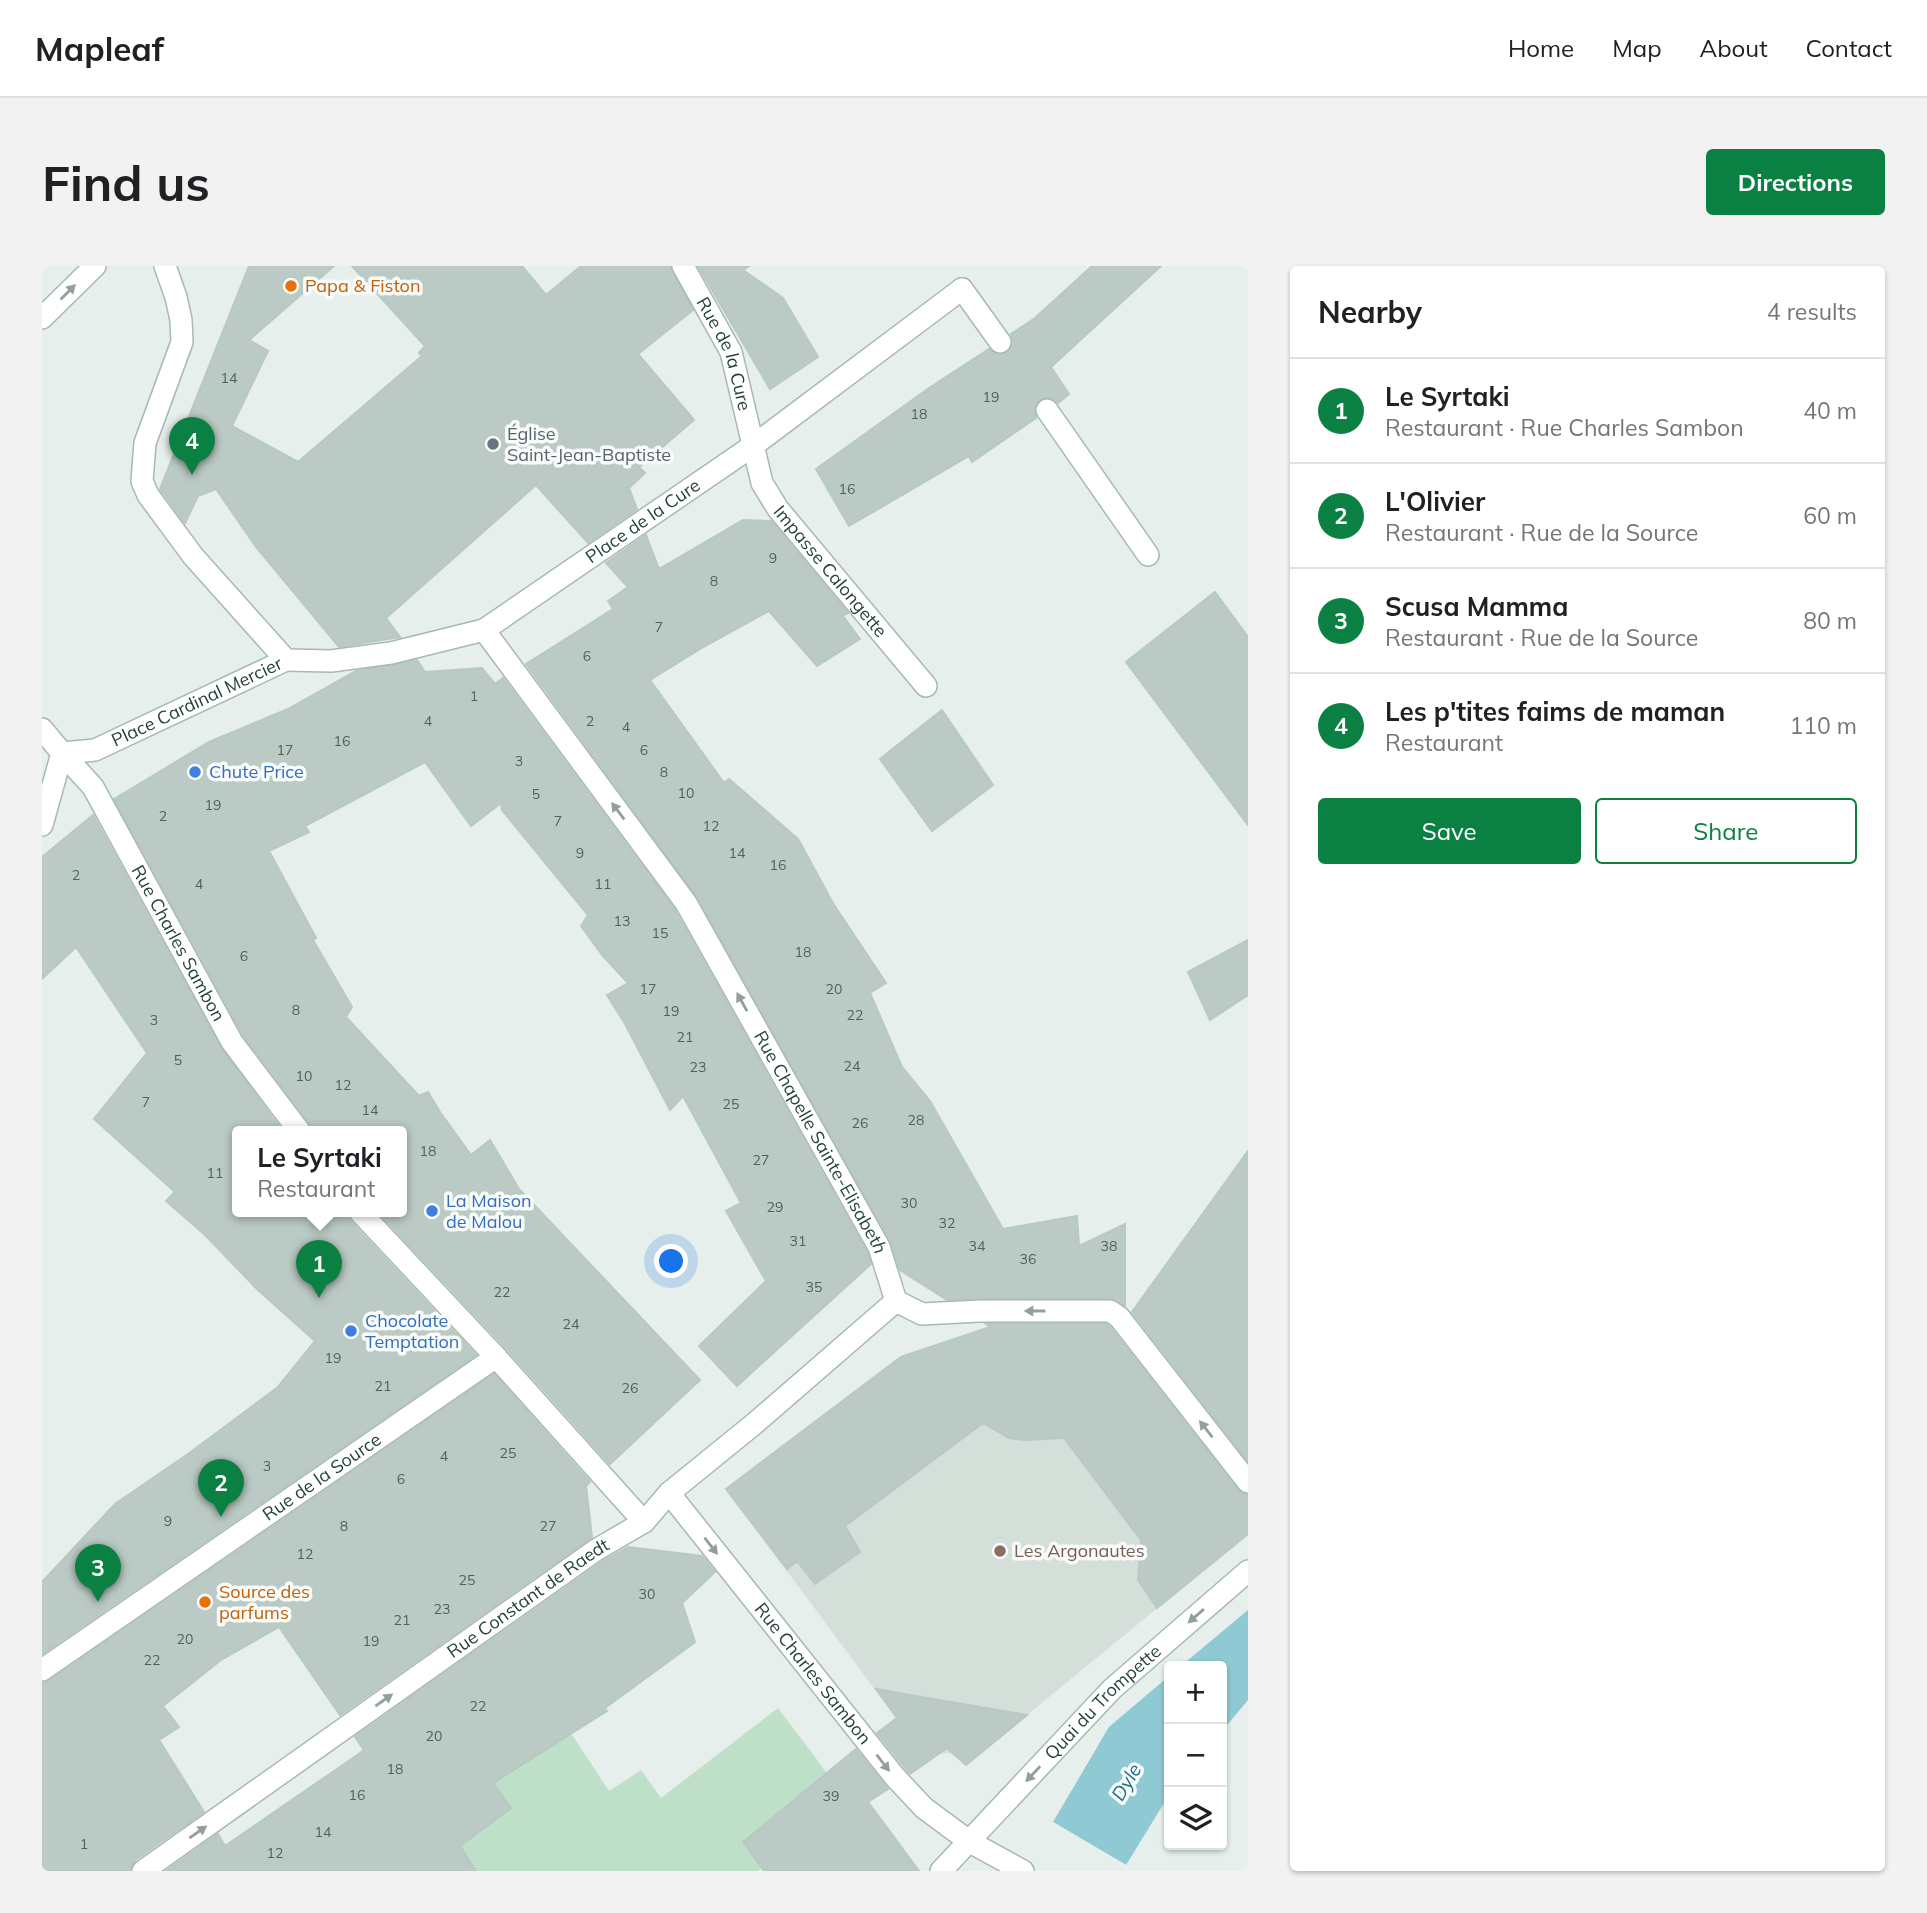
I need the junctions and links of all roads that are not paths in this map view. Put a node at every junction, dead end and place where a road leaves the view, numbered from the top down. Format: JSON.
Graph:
{"nodes":[{"id":1,"x":95,"y":266,"type":"edge"},
{"id":2,"x":165,"y":266,"type":"edge"},
{"id":3,"x":683,"y":266,"type":"edge"},
{"id":4,"x":42,"y":318,"type":"edge"},
{"id":5,"x":1000,"y":342,"type":"dead end"},
{"id":6,"x":1047,"y":411,"type":"dead end"},
{"id":7,"x":754,"y":446,"type":"junction"},
{"id":8,"x":1148,"y":555,"type":"dead end"},
{"id":9,"x":484,"y":630,"type":"junction"},
{"id":10,"x":286,"y":660,"type":"junction"},
{"id":11,"x":926,"y":686,"type":"dead end"},
{"id":12,"x":42,"y":729,"type":"edge"},
{"id":13,"x":62,"y":753,"type":"junction"},
{"id":14,"x":42,"y":825,"type":"edge"},
{"id":15,"x":295,"y":1126,"type":"edge"},
{"id":16,"x":365,"y":1217,"type":"edge"},
{"id":17,"x":896,"y":1301,"type":"junction"},
{"id":18,"x":496,"y":1357,"type":"junction"},
{"id":19,"x":1248,"y":1482,"type":"edge"},
{"id":20,"x":669,"y":1493,"type":"junction"},
{"id":21,"x":644,"y":1522,"type":"junction"},
{"id":22,"x":1248,"y":1572,"type":"edge"},
{"id":23,"x":42,"y":1670,"type":"edge"},
{"id":24,"x":970,"y":1843,"type":"junction"},
{"id":25,"x":143,"y":1871,"type":"edge"},
{"id":26,"x":941,"y":1871,"type":"edge"},
{"id":27,"x":1023,"y":1871,"type":"edge"}],
"edges":[{"from":4,"to":1,"type":"street","one_way":true},
{"from":2,"to":10,"type":"street","name":"Place Cardinal Mercier"},
{"from":3,"to":7,"type":"street","name":"Rue de la Cure"},
{"from":5,"to":7,"type":"street","name":"Place de la Cure"},
{"from":6,"to":8,"type":"street"},
{"from":7,"to":9,"type":"street","name":"Place de la Cure"},
{"from":7,"to":11,"type":"street","name":"Impasse Calongette"},
{"from":9,"to":10,"type":"street","name":"Place de la Cure"},
{"from":17,"to":9,"type":"street","name":"Rue Chapelle Sainte-Elisabeth","one_way":true},
{"from":10,"to":13,"type":"street","name":"Place Cardinal Mercier"},
{"from":12,"to":13,"type":"street"},
{"from":13,"to":14,"type":"street"},
{"from":13,"to":15,"type":"street","name":"Rue Charles Sambon"},
{"from":16,"to":18,"type":"street"},
{"from":19,"to":17,"type":"street","one_way":true},
{"from":17,"to":20,"type":"street","name":"Rue Constant de Raedt"},
{"from":18,"to":21,"type":"street"},
{"from":18,"to":23,"type":"street","name":"Rue de la Source"},
{"from":20,"to":21,"type":"street","name":"Rue Constant de Raedt"},
{"from":20,"to":24,"type":"street","name":"Rue Charles Sambon","one_way":true},
{"from":25,"to":21,"type":"street","name":"Rue Constant de Raedt","one_way":true},
{"from":22,"to":24,"type":"street","name":"Quai du Trompette","one_way":true},
{"from":24,"to":26,"type":"street","name":"Quai du Trompette"},
{"from":24,"to":27,"type":"street","name":"Rue Charles Sambon"}]}
